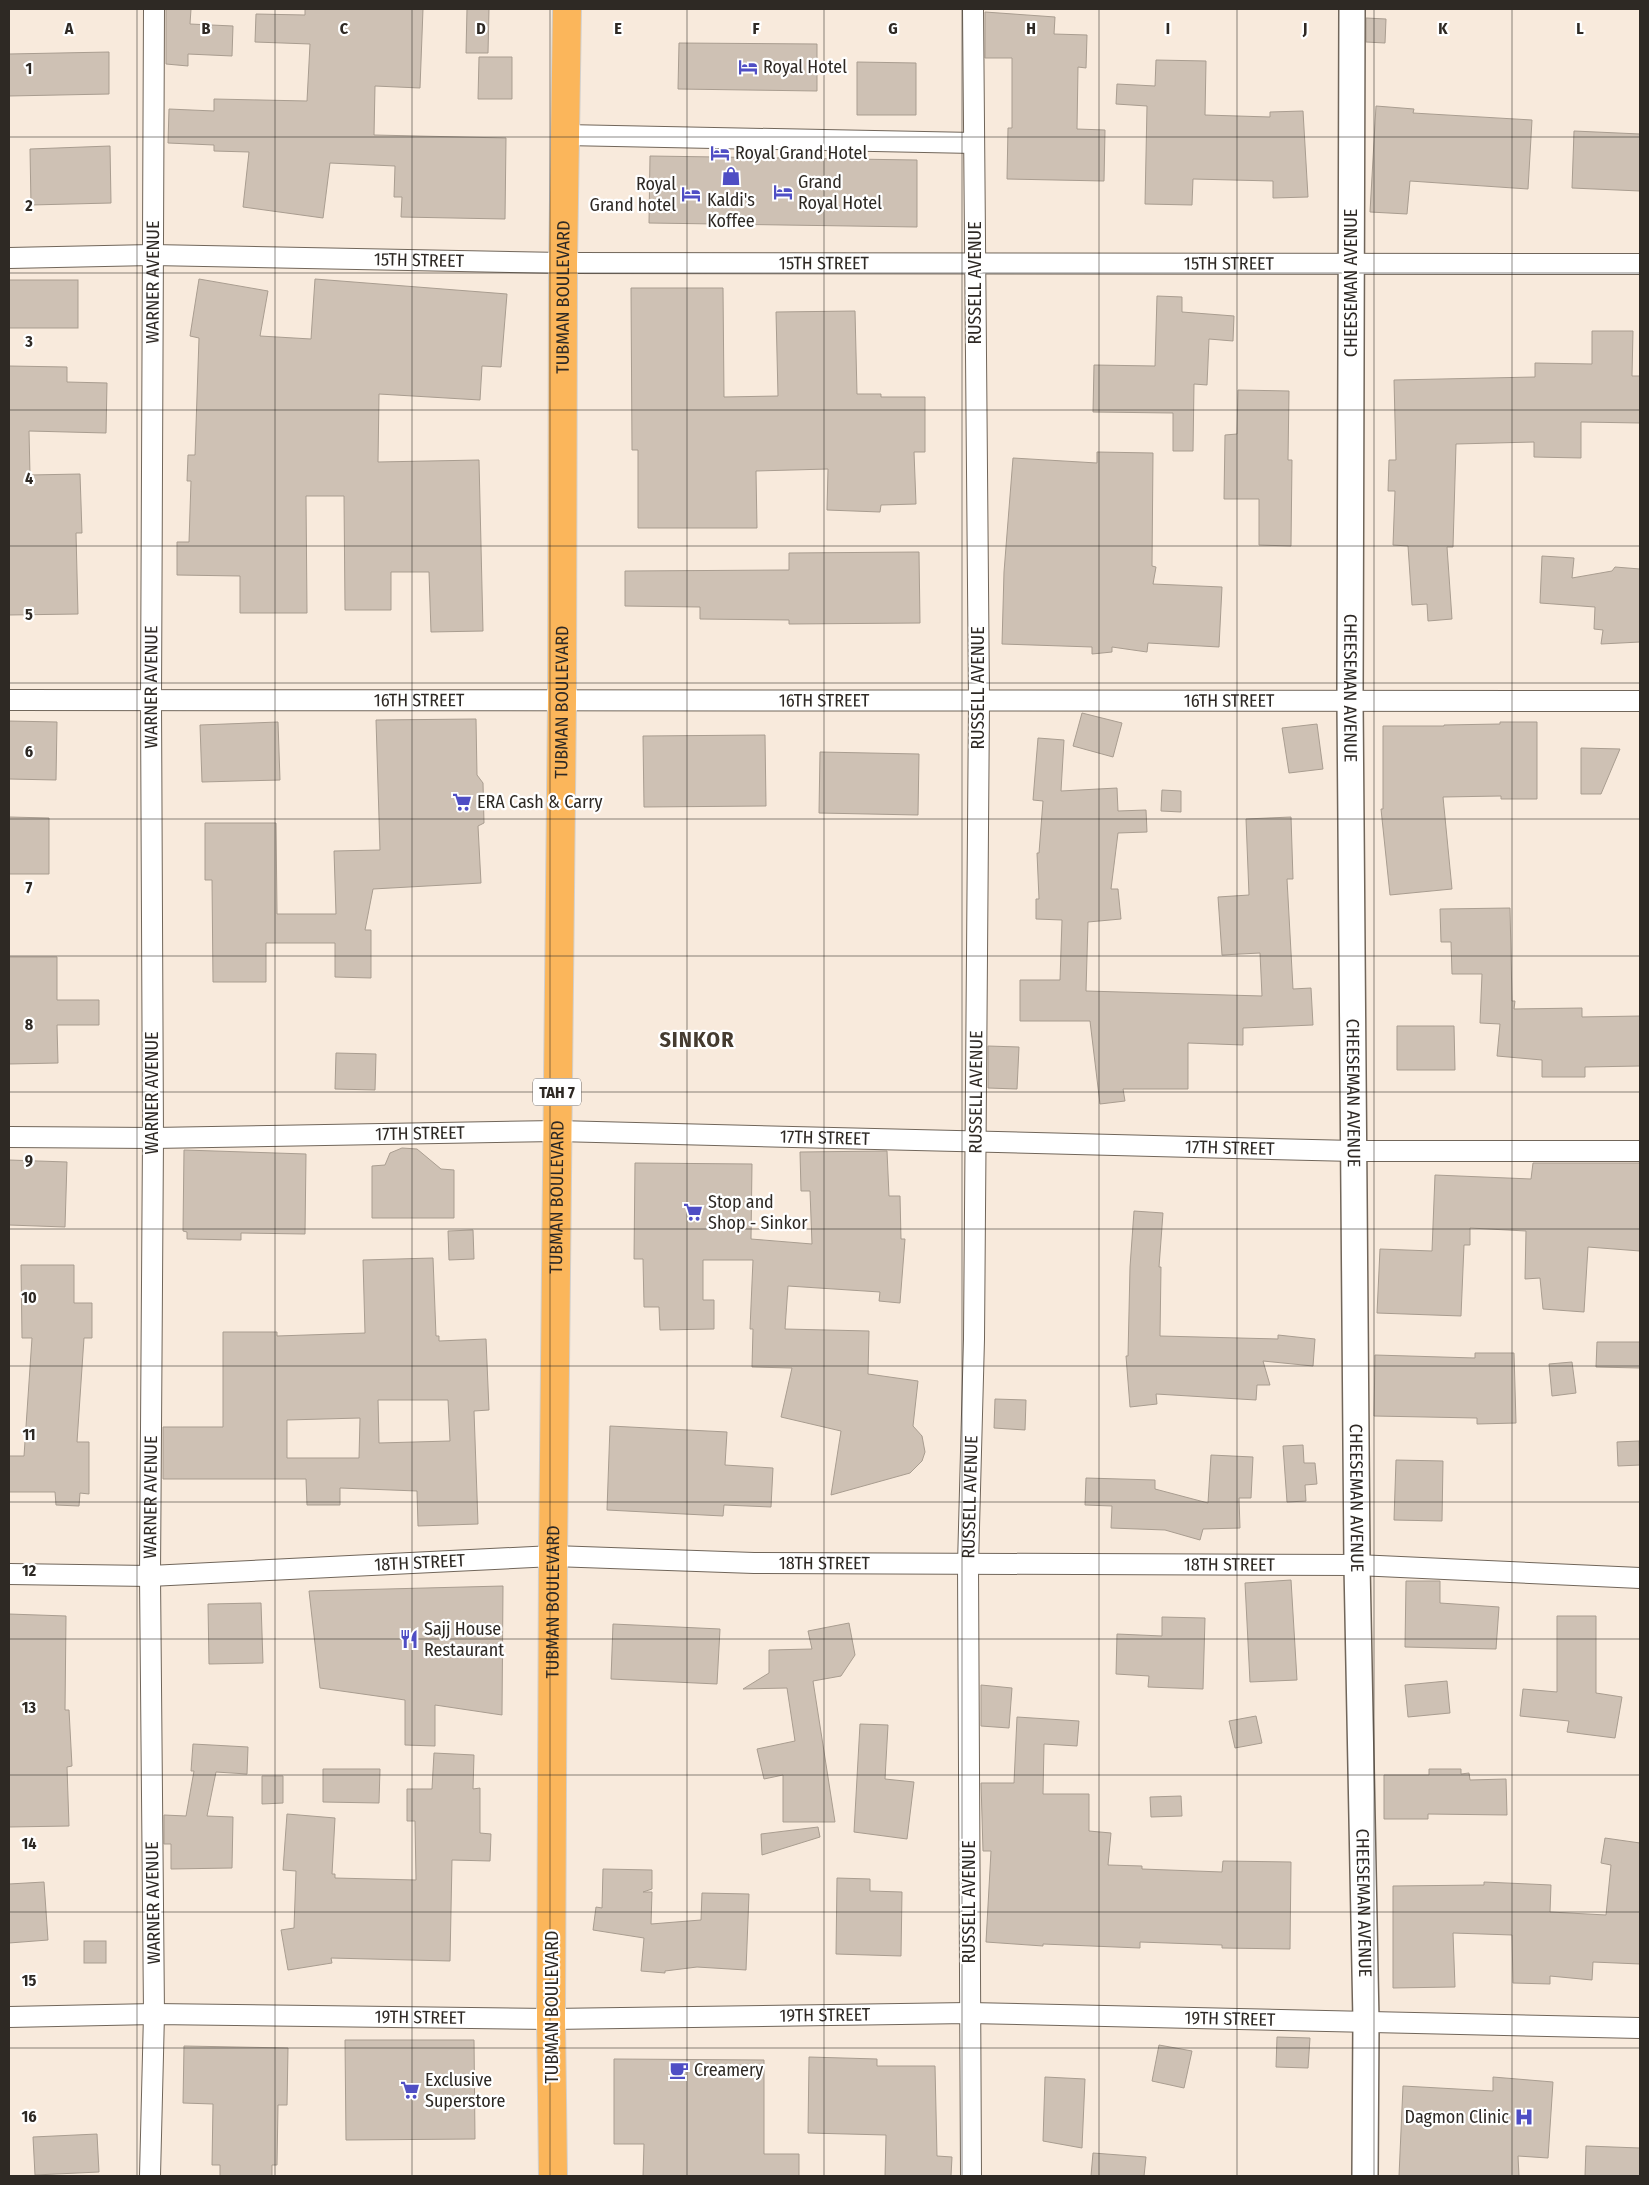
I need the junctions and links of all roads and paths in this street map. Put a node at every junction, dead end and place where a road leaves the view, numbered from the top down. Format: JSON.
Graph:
{"nodes":[{"id":1,"x":154,"y":9,"type":"edge"},
{"id":2,"x":567,"y":9,"type":"edge"},
{"id":3,"x":973,"y":9,"type":"edge"},
{"id":4,"x":1352,"y":9,"type":"edge"},
{"id":5,"x":565,"y":136,"type":"junction"},
{"id":6,"x":974,"y":142,"type":"junction"},
{"id":7,"x":152,"y":255,"type":"junction"},
{"id":8,"x":9,"y":258,"type":"edge"},
{"id":9,"x":563,"y":263,"type":"junction"},
{"id":10,"x":975,"y":263,"type":"junction"},
{"id":11,"x":1351,"y":263,"type":"junction"},
{"id":12,"x":1640,"y":264,"type":"edge"},
{"id":13,"x":9,"y":700,"type":"edge"},
{"id":14,"x":151,"y":701,"type":"junction"},
{"id":15,"x":562,"y":701,"type":"junction"},
{"id":16,"x":979,"y":701,"type":"junction"},
{"id":17,"x":1350,"y":701,"type":"junction"},
{"id":18,"x":1640,"y":701,"type":"edge"},
{"id":19,"x":557,"y":1130,"type":"junction"},
{"id":20,"x":9,"y":1137,"type":"edge"},
{"id":21,"x":153,"y":1138,"type":"junction"},
{"id":22,"x":975,"y":1142,"type":"junction"},
{"id":23,"x":1354,"y":1151,"type":"junction"},
{"id":24,"x":1640,"y":1151,"type":"edge"},
{"id":25,"x":553,"y":1556,"type":"junction"},
{"id":26,"x":968,"y":1565,"type":"junction"},
{"id":27,"x":1357,"y":1565,"type":"junction"},
{"id":28,"x":9,"y":1574,"type":"edge"},
{"id":29,"x":150,"y":1576,"type":"junction"},
{"id":30,"x":1640,"y":1578,"type":"edge"},
{"id":31,"x":970,"y":2013,"type":"junction"},
{"id":32,"x":154,"y":2014,"type":"junction"},
{"id":33,"x":9,"y":2017,"type":"edge"},
{"id":34,"x":551,"y":2019,"type":"junction"},
{"id":35,"x":1366,"y":2021,"type":"junction"},
{"id":36,"x":1640,"y":2028,"type":"edge"},
{"id":37,"x":150,"y":2176,"type":"edge"},
{"id":38,"x":553,"y":2176,"type":"edge"},
{"id":39,"x":971,"y":2176,"type":"edge"},
{"id":40,"x":1365,"y":2176,"type":"edge"}],
"edges":[{"from":1,"to":7,"type":"street","name":"WARNER AVENUE"},
{"from":2,"to":5,"type":"highway","name":"TUBMAN BOULEVARD","number":"TAH 7"},
{"from":3,"to":6,"type":"street","name":"RUSSELL AVENUE"},
{"from":4,"to":11,"type":"street","name":"CHEESEMAN AVENUE"},
{"from":5,"to":6,"type":"street"},
{"from":5,"to":9,"type":"highway","name":"TUBMAN BOULEVARD","number":"TAH 7"},
{"from":6,"to":10,"type":"street","name":"RUSSELL AVENUE"},
{"from":7,"to":8,"type":"street","name":"15TH STREET"},
{"from":7,"to":9,"type":"street","name":"15TH STREET"},
{"from":7,"to":14,"type":"street","name":"WARNER AVENUE"},
{"from":9,"to":10,"type":"street","name":"15TH STREET"},
{"from":9,"to":15,"type":"highway","name":"TUBMAN BOULEVARD","number":"TAH 7"},
{"from":10,"to":11,"type":"street","name":"15TH STREET"},
{"from":10,"to":16,"type":"street","name":"RUSSELL AVENUE"},
{"from":11,"to":12,"type":"street","name":"15TH STREET"},
{"from":11,"to":17,"type":"street","name":"CHEESEMAN AVENUE"},
{"from":13,"to":14,"type":"street","name":"16TH STREET"},
{"from":14,"to":15,"type":"street","name":"16TH STREET"},
{"from":14,"to":21,"type":"street","name":"WARNER AVENUE"},
{"from":15,"to":16,"type":"street","name":"16TH STREET"},
{"from":15,"to":19,"type":"highway","name":"TUBMAN BOULEVARD","number":"TAH 7"},
{"from":16,"to":17,"type":"street","name":"16TH STREET"},
{"from":16,"to":22,"type":"street","name":"RUSSELL AVENUE"},
{"from":17,"to":18,"type":"street","name":"16TH STREET"},
{"from":17,"to":23,"type":"street","name":"CHEESEMAN AVENUE"},
{"from":19,"to":21,"type":"street","name":"17TH STREET"},
{"from":19,"to":22,"type":"street","name":"17TH STREET"},
{"from":19,"to":25,"type":"highway","name":"TUBMAN BOULEVARD","number":"TAH 7"},
{"from":20,"to":21,"type":"street","name":"17TH STREET"},
{"from":21,"to":29,"type":"street","name":"WARNER AVENUE"},
{"from":22,"to":23,"type":"street","name":"17TH STREET"},
{"from":22,"to":26,"type":"street","name":"RUSSELL AVENUE"},
{"from":23,"to":24,"type":"street","name":"17TH STREET"},
{"from":23,"to":27,"type":"street","name":"CHEESEMAN AVENUE"},
{"from":25,"to":26,"type":"street","name":"18TH STREET"},
{"from":25,"to":29,"type":"street","name":"18TH STREET"},
{"from":25,"to":34,"type":"highway","name":"TUBMAN BOULEVARD","number":"TAH 7"},
{"from":26,"to":27,"type":"street","name":"18TH STREET"},
{"from":26,"to":31,"type":"street","name":"RUSSELL AVENUE"},
{"from":27,"to":30,"type":"street","name":"18TH STREET"},
{"from":27,"to":35,"type":"street","name":"CHEESEMAN AVENUE"},
{"from":28,"to":29,"type":"street","name":"18TH STREET"},
{"from":29,"to":32,"type":"street","name":"WARNER AVENUE"},
{"from":31,"to":34,"type":"street","name":"19TH STREET"},
{"from":31,"to":35,"type":"street","name":"19TH STREET"},
{"from":31,"to":39,"type":"street","name":"RUSSELL AVENUE"},
{"from":32,"to":33,"type":"street","name":"19TH STREET"},
{"from":32,"to":34,"type":"street","name":"19TH STREET"},
{"from":32,"to":37,"type":"street","name":"WARNER AVENUE"},
{"from":34,"to":38,"type":"highway","name":"TUBMAN BOULEVARD","number":"TAH 7"},
{"from":35,"to":36,"type":"street","name":"19TH STREET"},
{"from":35,"to":40,"type":"street","name":"CHEESEMAN AVENUE"}]}
